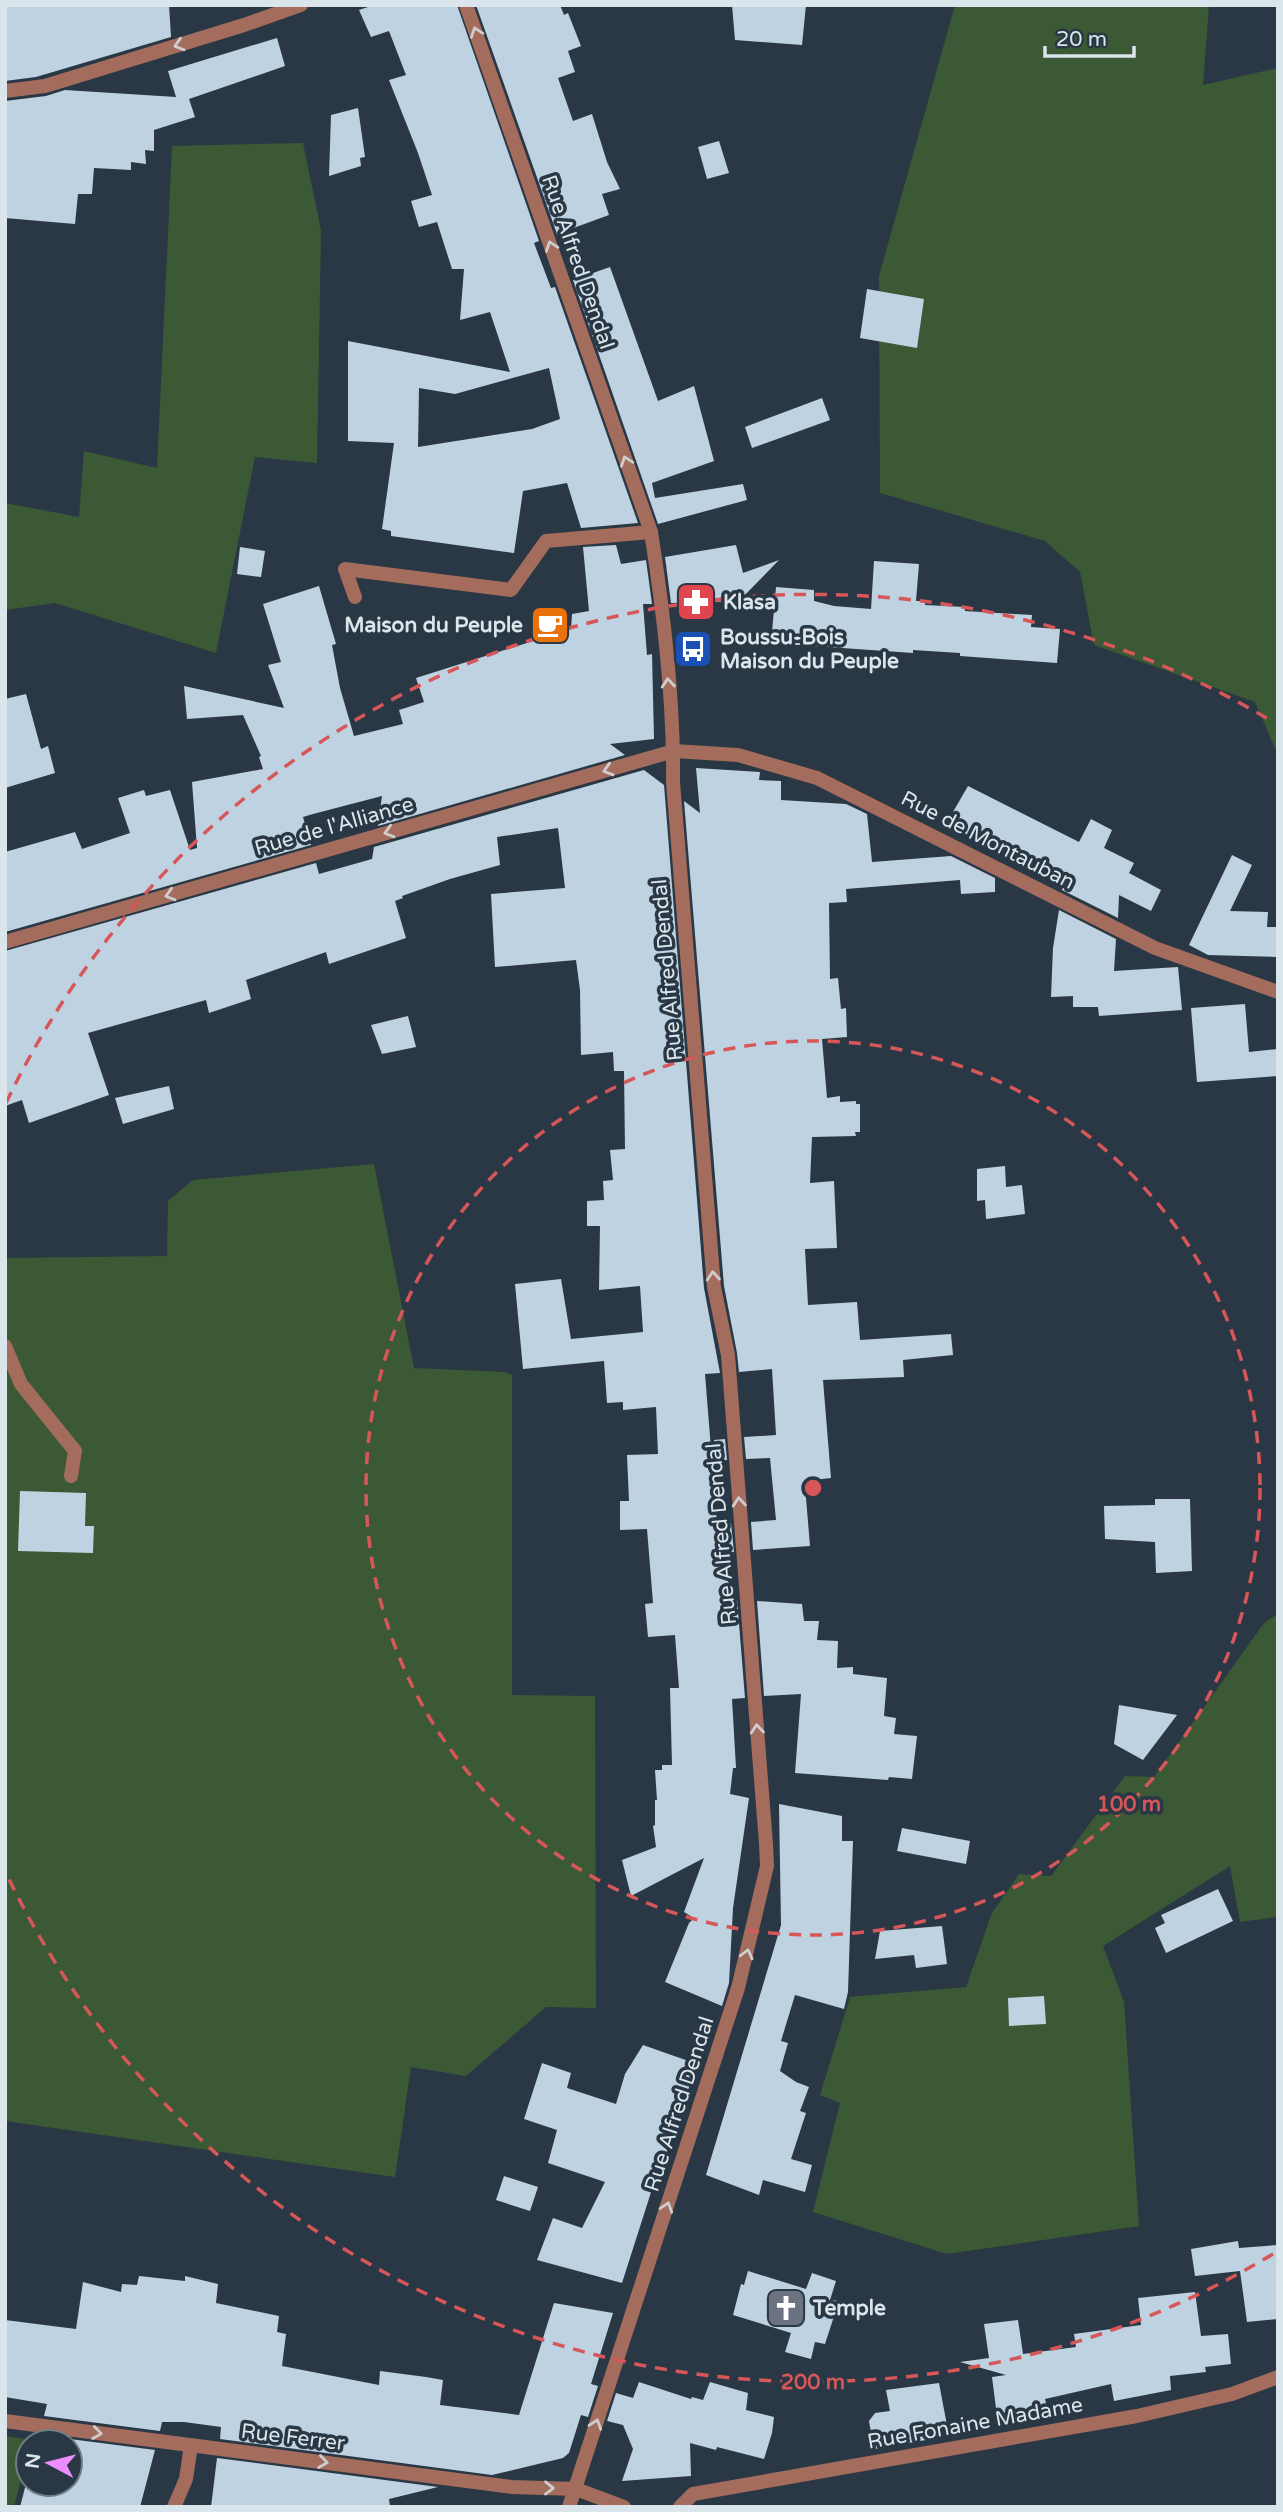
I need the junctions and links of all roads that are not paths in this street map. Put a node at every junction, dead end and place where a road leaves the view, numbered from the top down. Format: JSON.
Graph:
{"nodes":[{"id":1,"x":301,"y":5,"type":"edge"},
{"id":2,"x":466,"y":5,"type":"edge"},
{"id":3,"x":5,"y":91,"type":"edge"},
{"id":4,"x":651,"y":532,"type":"junction"},
{"id":5,"x":355,"y":597,"type":"dead end"},
{"id":6,"x":674,"y":751,"type":"junction"},
{"id":7,"x":5,"y":942,"type":"edge"},
{"id":8,"x":1278,"y":992,"type":"edge"},
{"id":9,"x":5,"y":1346,"type":"edge"},
{"id":10,"x":71,"y":1476,"type":"dead end"},
{"id":11,"x":1278,"y":2377,"type":"edge"},
{"id":12,"x":5,"y":2421,"type":"edge"},
{"id":13,"x":191,"y":2445,"type":"junction"},
{"id":14,"x":576,"y":2489,"type":"junction"},
{"id":15,"x":174,"y":2507,"type":"edge"},
{"id":16,"x":569,"y":2507,"type":"edge"},
{"id":17,"x":624,"y":2507,"type":"edge"},
{"id":18,"x":680,"y":2507,"type":"edge"}],
"edges":[{"from":1,"to":3,"type":"street","one_way":true},
{"from":4,"to":2,"type":"street","name":"Rue Alfred Dendal","one_way":true},
{"from":4,"to":5,"type":"street"},
{"from":6,"to":4,"type":"street","name":"Rue Alfred Dendal","one_way":true},
{"from":6,"to":7,"type":"street","name":"Rue de l'Alliance","one_way":true},
{"from":6,"to":8,"type":"street","name":"Rue de Montauban"},
{"from":14,"to":6,"type":"street","name":"Rue Alfred Dendal","one_way":true},
{"from":9,"to":10,"type":"street"},
{"from":11,"to":18,"type":"street","name":"Rue Fonaine Madame"},
{"from":12,"to":13,"type":"street","name":"Rue Ferrer","one_way":true},
{"from":13,"to":14,"type":"street","name":"Rue Ferrer","one_way":true},
{"from":13,"to":15,"type":"street"},
{"from":14,"to":16,"type":"street","name":"Rue Alfred Dendal"},
{"from":14,"to":17,"type":"street","name":"Rue Ferrer"}]}
